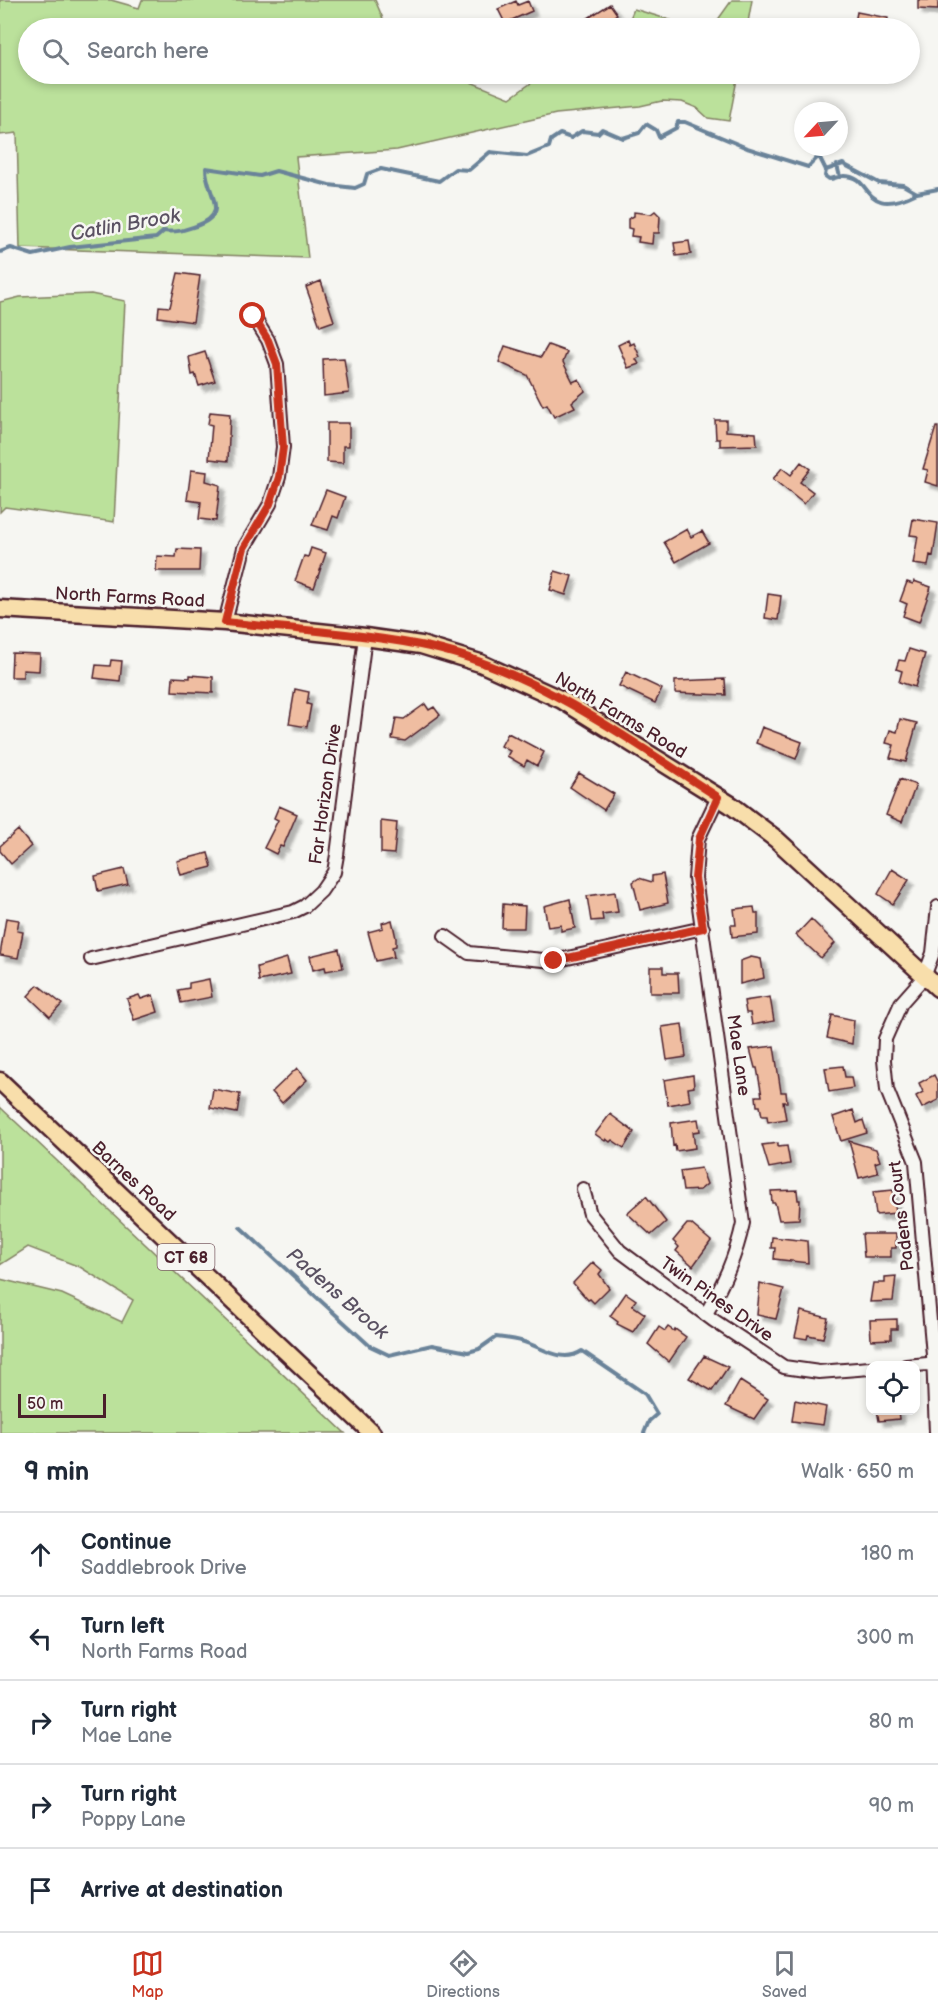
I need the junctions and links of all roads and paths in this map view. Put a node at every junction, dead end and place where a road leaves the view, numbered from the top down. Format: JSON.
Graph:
{"nodes":[{"id":1,"x":253,"y":316,"type":"dead end"},
{"id":2,"x":0,"y":609,"type":"edge"},
{"id":3,"x":225,"y":622,"type":"junction"},
{"id":4,"x":364,"y":637,"type":"junction"},
{"id":5,"x":718,"y":797,"type":"junction"},
{"id":6,"x":938,"y":908,"type":"edge"},
{"id":7,"x":703,"y":928,"type":"junction"},
{"id":8,"x":445,"y":936,"type":"dead end"},
{"id":9,"x":91,"y":959,"type":"dead end"},
{"id":10,"x":924,"y":977,"type":"junction"},
{"id":11,"x":938,"y":988,"type":"edge"},
{"id":12,"x":0,"y":1081,"type":"edge"},
{"id":13,"x":583,"y":1188,"type":"dead end"},
{"id":14,"x":705,"y":1314,"type":"junction"},
{"id":15,"x":936,"y":1363,"type":"edge"},
{"id":16,"x":920,"y":1364,"type":"edge"},
{"id":17,"x":866,"y":1368,"type":"edge"},
{"id":18,"x":372,"y":1433,"type":"edge"},
{"id":19,"x":936,"y":1433,"type":"edge"}],
"edges":[{"from":1,"to":3,"type":"street"},
{"from":2,"to":3,"type":"main road","name":"North Farms Road"},
{"from":3,"to":4,"type":"main road","name":"North Farms Road"},
{"from":4,"to":5,"type":"main road","name":"North Farms Road"},
{"from":4,"to":9,"type":"street","name":"Far Horizon Drive"},
{"from":5,"to":7,"type":"street","name":"Mae Lane"},
{"from":5,"to":10,"type":"main road","name":"North Farms Road"},
{"from":6,"to":10,"type":"street"},
{"from":7,"to":8,"type":"street"},
{"from":7,"to":14,"type":"street","name":"Mae Lane"},
{"from":10,"to":11,"type":"main road","name":"North Farms Road"},
{"from":10,"to":15,"type":"street","name":"Padens Court"},
{"from":12,"to":18,"type":"main road","name":"Barnes Road","number":"CT 68"},
{"from":13,"to":14,"type":"street","name":"Twin Pines Drive"},
{"from":14,"to":17,"type":"street","name":"Twin Pines Drive"},
{"from":15,"to":16,"type":"street"},
{"from":15,"to":19,"type":"street","name":"Padens Court"}]}
